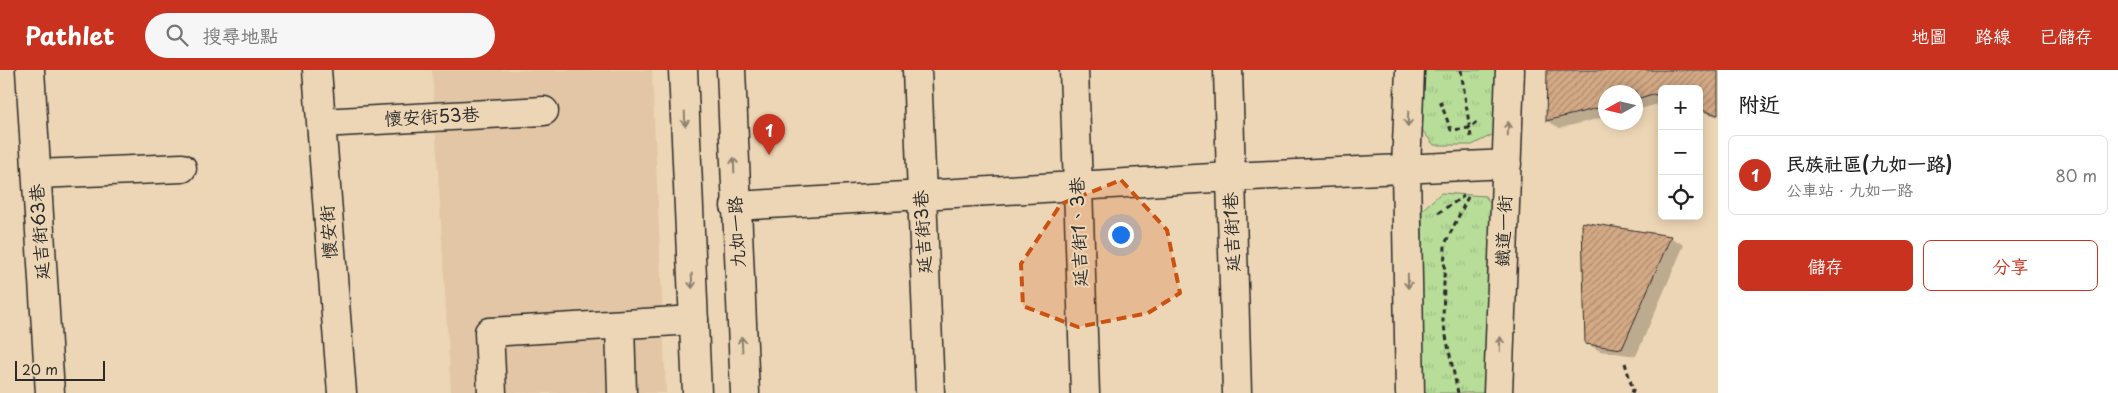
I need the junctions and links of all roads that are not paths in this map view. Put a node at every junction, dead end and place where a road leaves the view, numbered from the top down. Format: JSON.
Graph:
{"nodes":[{"id":1,"x":30,"y":70,"type":"edge"},
{"id":2,"x":317,"y":70,"type":"edge"},
{"id":3,"x":683,"y":70,"type":"edge"},
{"id":4,"x":731,"y":70,"type":"edge"},
{"id":5,"x":917,"y":70,"type":"edge"},
{"id":6,"x":1074,"y":70,"type":"edge"},
{"id":7,"x":1228,"y":70,"type":"edge"},
{"id":8,"x":1410,"y":70,"type":"edge"},
{"id":9,"x":1510,"y":70,"type":"edge"},
{"id":10,"x":544,"y":111,"type":"dead end"},
{"id":11,"x":321,"y":123,"type":"junction"},
{"id":12,"x":1506,"y":164,"type":"junction"},
{"id":13,"x":182,"y":168,"type":"dead end"},
{"id":14,"x":1406,"y":168,"type":"junction"},
{"id":15,"x":37,"y":174,"type":"junction"},
{"id":16,"x":1230,"y":177,"type":"junction"},
{"id":17,"x":1077,"y":187,"type":"junction"},
{"id":18,"x":921,"y":196,"type":"junction"},
{"id":19,"x":736,"y":206,"type":"junction"},
{"id":20,"x":694,"y":320,"type":"junction"},
{"id":21,"x":620,"y":325,"type":"junction"},
{"id":22,"x":50,"y":393,"type":"edge"},
{"id":23,"x":342,"y":393,"type":"edge"},
{"id":24,"x":492,"y":393,"type":"edge"},
{"id":25,"x":622,"y":393,"type":"edge"},
{"id":26,"x":696,"y":393,"type":"edge"},
{"id":27,"x":745,"y":393,"type":"edge"},
{"id":28,"x":930,"y":393,"type":"edge"},
{"id":29,"x":1085,"y":393,"type":"edge"},
{"id":30,"x":1237,"y":393,"type":"edge"},
{"id":31,"x":1410,"y":393,"type":"edge"},
{"id":32,"x":1498,"y":393,"type":"edge"}],
"edges":[{"from":1,"to":15,"type":"street","name":"延吉街63巷"},
{"from":2,"to":11,"type":"street","name":"懷安街"},
{"from":3,"to":20,"type":"street","one_way":true},
{"from":19,"to":4,"type":"street","name":"九如一路","one_way":true},
{"from":5,"to":18,"type":"street","name":"延吉街3巷"},
{"from":6,"to":17,"type":"street","name":"延吉街1、3巷"},
{"from":7,"to":16,"type":"street","name":"延吉街1巷"},
{"from":8,"to":14,"type":"street","one_way":true},
{"from":12,"to":9,"type":"street","name":"鐵道一街","one_way":true},
{"from":10,"to":11,"type":"street","name":"懷安街53巷"},
{"from":11,"to":23,"type":"street","name":"懷安街"},
{"from":12,"to":14,"type":"street"},
{"from":32,"to":12,"type":"street","name":"鐵道一街","one_way":true},
{"from":13,"to":15,"type":"street"},
{"from":14,"to":16,"type":"street"},
{"from":14,"to":31,"type":"street","one_way":true},
{"from":15,"to":22,"type":"street","name":"延吉街63巷"},
{"from":16,"to":17,"type":"street"},
{"from":16,"to":30,"type":"street","name":"延吉街1巷"},
{"from":17,"to":18,"type":"street"},
{"from":17,"to":29,"type":"street","name":"延吉街1、3巷"},
{"from":18,"to":19,"type":"street"},
{"from":18,"to":28,"type":"street","name":"延吉街3巷"},
{"from":27,"to":19,"type":"street","name":"九如一路","one_way":true},
{"from":20,"to":21,"type":"street"},
{"from":20,"to":26,"type":"street"},
{"from":21,"to":24,"type":"street"},
{"from":21,"to":25,"type":"street"}]}
